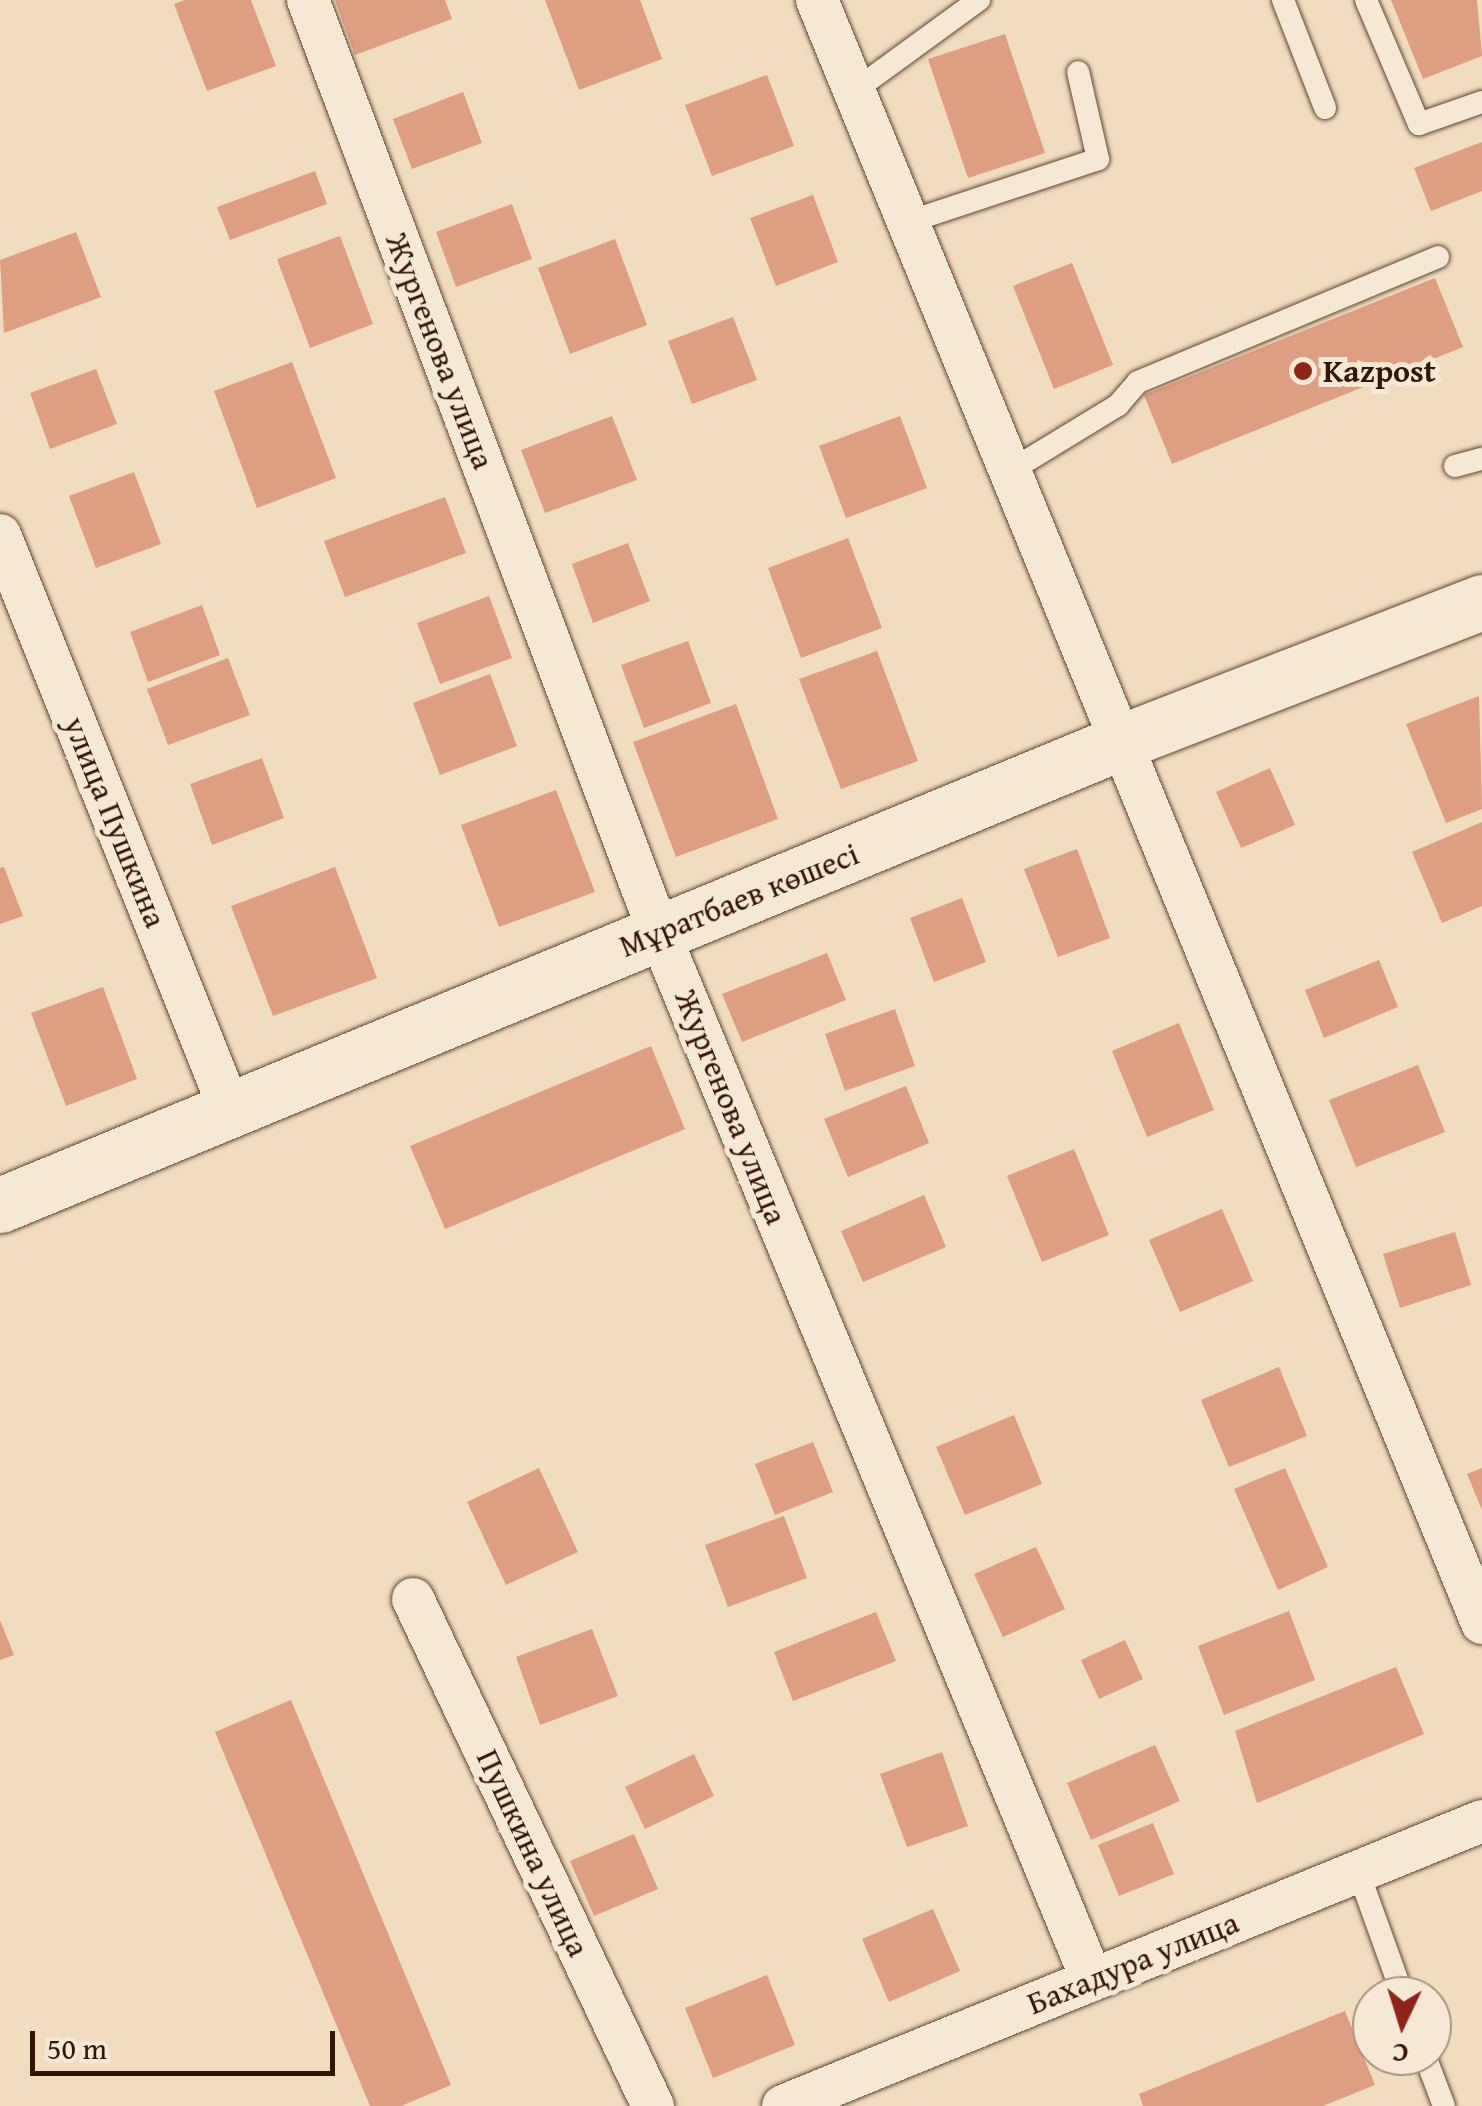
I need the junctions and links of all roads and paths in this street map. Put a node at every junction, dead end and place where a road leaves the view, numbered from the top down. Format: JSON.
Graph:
{"nodes":[{"id":1,"x":308,"y":0,"type":"edge"},
{"id":2,"x":817,"y":0,"type":"edge"},
{"id":3,"x":980,"y":0,"type":"edge"},
{"id":4,"x":1282,"y":0,"type":"edge"},
{"id":5,"x":1366,"y":0,"type":"edge"},
{"id":6,"x":1078,"y":72,"type":"dead end"},
{"id":7,"x":854,"y":91,"type":"junction"},
{"id":8,"x":1482,"y":102,"type":"edge"},
{"id":9,"x":1325,"y":108,"type":"dead end"},
{"id":10,"x":908,"y":222,"type":"junction"},
{"id":11,"x":1438,"y":258,"type":"dead end"},
{"id":12,"x":1482,"y":459,"type":"edge"},
{"id":13,"x":1455,"y":466,"type":"dead end"},
{"id":14,"x":1010,"y":470,"type":"junction"},
{"id":15,"x":0,"y":535,"type":"edge"},
{"id":16,"x":1482,"y":602,"type":"edge"},
{"id":17,"x":1121,"y":742,"type":"junction"},
{"id":18,"x":660,"y":933,"type":"junction"},
{"id":19,"x":230,"y":1110,"type":"junction"},
{"id":20,"x":0,"y":1205,"type":"edge"},
{"id":21,"x":413,"y":1599,"type":"dead end"},
{"id":22,"x":1482,"y":1624,"type":"edge"},
{"id":23,"x":1482,"y":1821,"type":"edge"},
{"id":24,"x":1358,"y":1872,"type":"junction"},
{"id":25,"x":1397,"y":1976,"type":"edge"},
{"id":26,"x":1092,"y":1980,"type":"junction"},
{"id":27,"x":1433,"y":2076,"type":"edge"},
{"id":28,"x":652,"y":2106,"type":"edge"},
{"id":29,"x":783,"y":2106,"type":"edge"},
{"id":30,"x":1444,"y":2106,"type":"edge"}],
"edges":[{"from":1,"to":18,"type":"street","name":"Жургенова улица"},
{"from":2,"to":7,"type":"street"},
{"from":3,"to":7,"type":"lane"},
{"from":4,"to":9,"type":"lane"},
{"from":5,"to":8,"type":"lane"},
{"from":6,"to":10,"type":"lane"},
{"from":7,"to":10,"type":"street"},
{"from":10,"to":14,"type":"street"},
{"from":11,"to":14,"type":"lane"},
{"from":12,"to":13,"type":"lane"},
{"from":14,"to":17,"type":"street"},
{"from":15,"to":19,"type":"street","name":"улица Пушкина"},
{"from":16,"to":17,"type":"street","name":"Мұратбаев көшесі"},
{"from":17,"to":18,"type":"street","name":"Мұратбаев көшесі"},
{"from":17,"to":22,"type":"street"},
{"from":18,"to":19,"type":"street","name":"Мұратбаев көшесі"},
{"from":18,"to":26,"type":"street","name":"Жургенова улица"},
{"from":19,"to":20,"type":"street","name":"Мұратбаев көшесі"},
{"from":21,"to":28,"type":"street","name":"Пушкина улица"},
{"from":23,"to":24,"type":"street","name":"Бахадура улица"},
{"from":24,"to":25,"type":"lane"},
{"from":24,"to":26,"type":"street","name":"Бахадура улица"},
{"from":26,"to":29,"type":"street","name":"Бахадура улица"},
{"from":27,"to":30,"type":"lane"}]}
